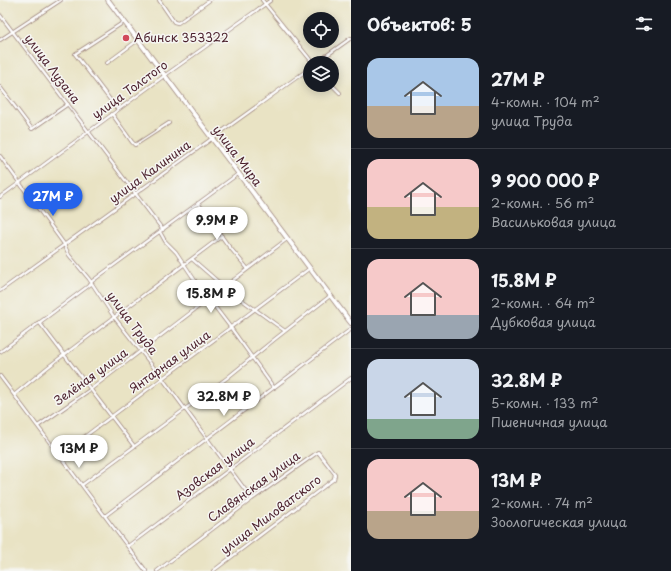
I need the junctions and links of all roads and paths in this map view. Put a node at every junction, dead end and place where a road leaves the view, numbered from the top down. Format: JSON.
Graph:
{"nodes":[{"id":1,"x":61,"y":0,"type":"edge"},
{"id":2,"x":108,"y":0,"type":"edge"},
{"id":3,"x":159,"y":0,"type":"edge"},
{"id":4,"x":210,"y":0,"type":"edge"},
{"id":5,"x":262,"y":0,"type":"edge"},
{"id":6,"x":271,"y":0,"type":"edge"},
{"id":7,"x":265,"y":4,"type":"junction"},
{"id":8,"x":0,"y":15,"type":"edge"},
{"id":9,"x":124,"y":22,"type":"junction"},
{"id":10,"x":12,"y":32,"type":"junction"},
{"id":11,"x":351,"y":38,"type":"edge"},
{"id":12,"x":0,"y":40,"type":"edge"},
{"id":13,"x":138,"y":40,"type":"junction"},
{"id":14,"x":307,"y":56,"type":"edge"},
{"id":15,"x":326,"y":56,"type":"edge"},
{"id":16,"x":107,"y":63,"type":"dead end"},
{"id":17,"x":303,"y":73,"type":"edge"},
{"id":18,"x":164,"y":76,"type":"junction"},
{"id":19,"x":0,"y":87,"type":"edge"},
{"id":20,"x":68,"y":104,"type":"junction"},
{"id":21,"x":118,"y":110,"type":"junction"},
{"id":22,"x":112,"y":114,"type":"junction"},
{"id":23,"x":169,"y":123,"type":"dead end"},
{"id":24,"x":88,"y":132,"type":"junction"},
{"id":25,"x":212,"y":139,"type":"junction"},
{"id":26,"x":0,"y":156,"type":"edge"},
{"id":27,"x":238,"y":174,"type":"junction"},
{"id":28,"x":19,"y":183,"type":"junction"},
{"id":29,"x":135,"y":194,"type":"junction"},
{"id":30,"x":0,"y":197,"type":"edge"},
{"id":31,"x":198,"y":203,"type":"junction"},
{"id":32,"x":163,"y":230,"type":"junction"},
{"id":33,"x":160,"y":232,"type":"junction"},
{"id":34,"x":222,"y":236,"type":"junction"},
{"id":35,"x":287,"y":239,"type":"junction"},
{"id":36,"x":64,"y":244,"type":"junction"},
{"id":37,"x":192,"y":259,"type":"junction"},
{"id":38,"x":184,"y":264,"type":"junction"},
{"id":39,"x":310,"y":268,"type":"junction"},
{"id":40,"x":248,"y":269,"type":"junction"},
{"id":41,"x":91,"y":283,"type":"junction"},
{"id":42,"x":224,"y":287,"type":"junction"},
{"id":43,"x":0,"y":291,"type":"edge"},
{"id":44,"x":331,"y":296,"type":"junction"},
{"id":45,"x":209,"y":299,"type":"junction"},
{"id":46,"x":255,"y":309,"type":"junction"},
{"id":47,"x":114,"y":317,"type":"junction"},
{"id":48,"x":39,"y":322,"type":"junction"},
{"id":49,"x":351,"y":322,"type":"edge"},
{"id":50,"x":231,"y":328,"type":"junction"},
{"id":51,"x":351,"y":329,"type":"edge"},
{"id":52,"x":285,"y":331,"type":"junction"},
{"id":53,"x":141,"y":351,"type":"junction"},
{"id":54,"x":0,"y":352,"type":"edge"},
{"id":55,"x":65,"y":355,"type":"junction"},
{"id":56,"x":252,"y":359,"type":"junction"},
{"id":57,"x":0,"y":376,"type":"edge"},
{"id":58,"x":162,"y":378,"type":"junction"},
{"id":59,"x":351,"y":378,"type":"edge"},
{"id":60,"x":274,"y":388,"type":"junction"},
{"id":61,"x":90,"y":389,"type":"junction"},
{"id":62,"x":14,"y":395,"type":"junction"},
{"id":63,"x":185,"y":408,"type":"junction"},
{"id":64,"x":111,"y":416,"type":"junction"},
{"id":65,"x":38,"y":426,"type":"junction"},
{"id":66,"x":207,"y":438,"type":"junction"},
{"id":67,"x":134,"y":446,"type":"junction"},
{"id":68,"x":318,"y":452,"type":"joint"},
{"id":69,"x":60,"y":455,"type":"junction"},
{"id":70,"x":230,"y":470,"type":"junction"},
{"id":71,"x":82,"y":485,"type":"junction"},
{"id":72,"x":252,"y":499,"type":"junction"},
{"id":73,"x":105,"y":516,"type":"junction"},
{"id":74,"x":128,"y":546,"type":"junction"},
{"id":75,"x":146,"y":571,"type":"edge"},
{"id":76,"x":157,"y":571,"type":"edge"},
{"id":77,"x":212,"y":571,"type":"edge"}],
"edges":[{"from":1,"to":10,"type":"street"},
{"from":2,"to":9,"type":"main road","name":"улица Мира"},
{"from":3,"to":4,"type":"street"},
{"from":5,"to":7,"type":"street"},
{"from":6,"to":7,"type":"street","name":"улица Толстого"},
{"from":7,"to":14,"type":"street"},
{"from":7,"to":18,"type":"street","name":"улица Толстого"},
{"from":8,"to":10,"type":"street","name":"улица Лузана"},
{"from":9,"to":13,"type":"main road","name":"улица Мира"},
{"from":9,"to":21,"type":"street"},
{"from":10,"to":12,"type":"street"},
{"from":10,"to":20,"type":"street","name":"улица Лузана"},
{"from":11,"to":15,"type":"street"},
{"from":13,"to":16,"type":"street"},
{"from":13,"to":18,"type":"main road","name":"улица Мира"},
{"from":17,"to":25,"type":"street","name":"улица Калинина"},
{"from":18,"to":21,"type":"street","name":"улица Толстого"},
{"from":18,"to":25,"type":"main road","name":"улица Мира"},
{"from":19,"to":20,"type":"street"},
{"from":20,"to":24,"type":"street","name":"улица Лузана"},
{"from":21,"to":22,"type":"street","name":"улица Толстого"},
{"from":22,"to":23,"type":"street"},
{"from":22,"to":24,"type":"street","name":"улица Толстого"},
{"from":24,"to":28,"type":"street","name":"улица Толстого"},
{"from":24,"to":29,"type":"street","name":"улица Лузана"},
{"from":25,"to":27,"type":"main road","name":"улица Мира"},
{"from":25,"to":29,"type":"street","name":"улица Калинина"},
{"from":26,"to":28,"type":"street","name":"улица Труда"},
{"from":27,"to":31,"type":"street"},
{"from":27,"to":35,"type":"main road","name":"улица Мира"},
{"from":28,"to":30,"type":"street","name":"улица Толстого"},
{"from":28,"to":36,"type":"street","name":"улица Труда"},
{"from":29,"to":32,"type":"street","name":"улица Лузана"},
{"from":29,"to":36,"type":"street","name":"улица Калинина"},
{"from":31,"to":32,"type":"street"},
{"from":31,"to":34,"type":"street"},
{"from":32,"to":33,"type":"street"},
{"from":33,"to":38,"type":"street"},
{"from":33,"to":41,"type":"street"},
{"from":34,"to":37,"type":"street"},
{"from":34,"to":40,"type":"street"},
{"from":35,"to":39,"type":"main road","name":"улица Мира"},
{"from":35,"to":40,"type":"street","name":"Зелёная улица"},
{"from":36,"to":41,"type":"street","name":"улица Труда"},
{"from":36,"to":43,"type":"street","name":"улица Калинина"},
{"from":37,"to":38,"type":"street"},
{"from":37,"to":42,"type":"street"},
{"from":38,"to":45,"type":"street"},
{"from":38,"to":47,"type":"street"},
{"from":39,"to":44,"type":"main road","name":"улица Мира"},
{"from":39,"to":46,"type":"street","name":"Янтарная улица"},
{"from":40,"to":42,"type":"street","name":"Зелёная улица"},
{"from":41,"to":47,"type":"street","name":"улица Труда"},
{"from":41,"to":48,"type":"street"},
{"from":42,"to":45,"type":"street","name":"Зелёная улица"},
{"from":42,"to":46,"type":"street"},
{"from":44,"to":49,"type":"main road","name":"улица Мира"},
{"from":44,"to":52,"type":"street"},
{"from":45,"to":50,"type":"street"},
{"from":45,"to":53,"type":"street","name":"Зелёная улица"},
{"from":46,"to":50,"type":"street","name":"Янтарная улица"},
{"from":46,"to":52,"type":"street"},
{"from":47,"to":53,"type":"street","name":"улица Труда"},
{"from":47,"to":55,"type":"street"},
{"from":48,"to":54,"type":"street"},
{"from":48,"to":55,"type":"street"},
{"from":50,"to":56,"type":"street"},
{"from":50,"to":58,"type":"street","name":"Янтарная улица"},
{"from":51,"to":60,"type":"street"},
{"from":52,"to":56,"type":"street"},
{"from":53,"to":58,"type":"street","name":"улица Труда"},
{"from":53,"to":61,"type":"street","name":"Зелёная улица"},
{"from":55,"to":61,"type":"street"},
{"from":55,"to":62,"type":"street"},
{"from":56,"to":60,"type":"street"},
{"from":56,"to":63,"type":"street"},
{"from":57,"to":62,"type":"street"},
{"from":58,"to":63,"type":"street","name":"улица Труда"},
{"from":58,"to":64,"type":"street","name":"Янтарная улица"},
{"from":59,"to":70,"type":"street","name":"Азовская улица"},
{"from":60,"to":66,"type":"street"},
{"from":61,"to":64,"type":"street"},
{"from":61,"to":65,"type":"street","name":"Зелёная улица"},
{"from":62,"to":65,"type":"street"},
{"from":63,"to":66,"type":"street","name":"улица Труда"},
{"from":63,"to":67,"type":"street"},
{"from":64,"to":67,"type":"street"},
{"from":64,"to":69,"type":"street","name":"Янтарная улица"},
{"from":65,"to":69,"type":"street"},
{"from":66,"to":70,"type":"street","name":"улица Труда"},
{"from":66,"to":73,"type":"street"},
{"from":67,"to":71,"type":"street"},
{"from":68,"to":72,"type":"street","name":"Славянская улица"},
{"from":68,"to":77,"type":"street","name":"улица Миловатского"},
{"from":69,"to":71,"type":"street"},
{"from":70,"to":72,"type":"street","name":"улица Труда"},
{"from":70,"to":74,"type":"street","name":"Азовская улица"},
{"from":71,"to":73,"type":"street"},
{"from":72,"to":76,"type":"street","name":"Славянская улица"},
{"from":73,"to":74,"type":"street"},
{"from":74,"to":75,"type":"street"}]}
